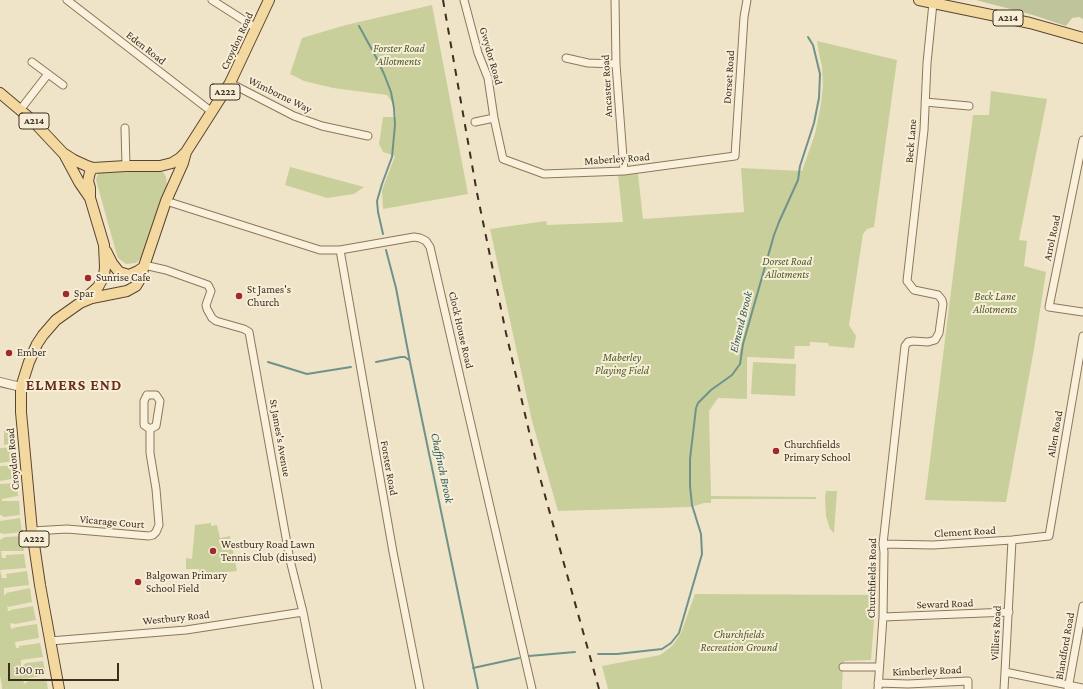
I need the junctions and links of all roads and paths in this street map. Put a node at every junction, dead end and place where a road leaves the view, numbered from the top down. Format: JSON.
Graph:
{"nodes":[{"id":1,"x":67,"y":0,"type":"edge"},
{"id":2,"x":212,"y":0,"type":"edge"},
{"id":3,"x":464,"y":0,"type":"edge"},
{"id":4,"x":615,"y":0,"type":"edge"},
{"id":5,"x":747,"y":0,"type":"edge"},
{"id":6,"x":919,"y":0,"type":"edge"},
{"id":7,"x":270,"y":2,"type":"edge"},
{"id":8,"x":933,"y":3,"type":"junction"},
{"id":9,"x":256,"y":28,"type":"junction"},
{"id":10,"x":1083,"y":38,"type":"edge"},
{"id":11,"x":566,"y":58,"type":"dead end"},
{"id":12,"x":32,"y":62,"type":"dead end"},
{"id":13,"x":616,"y":64,"type":"junction"},
{"id":14,"x":48,"y":74,"type":"junction"},
{"id":15,"x":230,"y":82,"type":"junction"},
{"id":16,"x":63,"y":85,"type":"dead end"},
{"id":17,"x":0,"y":94,"type":"edge"},
{"id":18,"x":925,"y":102,"type":"junction"},
{"id":19,"x":969,"y":106,"type":"dead end"},
{"id":20,"x":20,"y":110,"type":"junction"},
{"id":21,"x":212,"y":112,"type":"junction"},
{"id":22,"x":494,"y":118,"type":"junction"},
{"id":23,"x":475,"y":122,"type":"dead end"},
{"id":24,"x":125,"y":128,"type":"dead end"},
{"id":25,"x":368,"y":136,"type":"dead end"},
{"id":26,"x":1083,"y":140,"type":"edge"},
{"id":27,"x":186,"y":152,"type":"junction"},
{"id":28,"x":64,"y":153,"type":"junction"},
{"id":29,"x":735,"y":156,"type":"joint"},
{"id":30,"x":503,"y":159,"type":"joint"},
{"id":31,"x":126,"y":166,"type":"junction"},
{"id":32,"x":160,"y":166,"type":"junction"},
{"id":33,"x":93,"y":168,"type":"junction"},
{"id":34,"x":624,"y":171,"type":"junction"},
{"id":35,"x":173,"y":181,"type":"junction"},
{"id":36,"x":83,"y":182,"type":"junction"},
{"id":37,"x":166,"y":201,"type":"junction"},
{"id":38,"x":104,"y":245,"type":"junction"},
{"id":39,"x":340,"y":250,"type":"junction"},
{"id":40,"x":144,"y":266,"type":"junction"},
{"id":41,"x":80,"y":303,"type":"junction"},
{"id":42,"x":1083,"y":312,"type":"edge"},
{"id":43,"x":1083,"y":336,"type":"edge"},
{"id":44,"x":0,"y":381,"type":"edge"},
{"id":45,"x":21,"y":387,"type":"junction"},
{"id":46,"x":150,"y":429,"type":"dead end"},
{"id":47,"x":891,"y":467,"type":"joint"},
{"id":48,"x":32,"y":531,"type":"junction"},
{"id":49,"x":1049,"y":536,"type":"joint"},
{"id":50,"x":1012,"y":540,"type":"junction"},
{"id":51,"x":883,"y":544,"type":"junction"},
{"id":52,"x":1083,"y":606,"type":"edge"},
{"id":53,"x":303,"y":612,"type":"junction"},
{"id":54,"x":1009,"y":612,"type":"junction"},
{"id":55,"x":882,"y":617,"type":"junction"},
{"id":56,"x":50,"y":641,"type":"junction"},
{"id":57,"x":843,"y":667,"type":"dead end"},
{"id":58,"x":879,"y":667,"type":"junction"},
{"id":59,"x":1005,"y":672,"type":"junction"},
{"id":60,"x":878,"y":686,"type":"edge"},
{"id":61,"x":1069,"y":688,"type":"edge"},
{"id":62,"x":1083,"y":688,"type":"edge"},
{"id":63,"x":59,"y":689,"type":"edge"},
{"id":64,"x":318,"y":689,"type":"edge"},
{"id":65,"x":420,"y":689,"type":"edge"},
{"id":66,"x":532,"y":689,"type":"edge"},
{"id":67,"x":968,"y":689,"type":"edge"},
{"id":68,"x":1004,"y":689,"type":"edge"}],
"edges":[{"from":1,"to":21,"type":"street","name":"Eden Road"},
{"from":2,"to":9,"type":"street"},
{"from":3,"to":22,"type":"street","name":"Gwydor Road"},
{"from":4,"to":13,"type":"street","name":"Ancaster Road"},
{"from":5,"to":29,"type":"street","name":"Dorset Road"},
{"from":6,"to":8,"type":"main road","number":"A214"},
{"from":7,"to":9,"type":"main road","name":"Croydon Road","number":"A222"},
{"from":8,"to":10,"type":"main road","number":"A214"},
{"from":8,"to":18,"type":"street","name":"Beck Lane"},
{"from":9,"to":15,"type":"main road","name":"Croydon Road","number":"A222"},
{"from":11,"to":13,"type":"street"},
{"from":12,"to":14,"type":"street"},
{"from":13,"to":34,"type":"street","name":"Ancaster Road"},
{"from":14,"to":16,"type":"street"},
{"from":14,"to":20,"type":"street"},
{"from":15,"to":21,"type":"main road","name":"Croydon Road","number":"A222"},
{"from":15,"to":25,"type":"street","name":"Wimborne Way"},
{"from":17,"to":20,"type":"main road","number":"A214"},
{"from":18,"to":19,"type":"street"},
{"from":18,"to":47,"type":"street","name":"Beck Lane"},
{"from":20,"to":28,"type":"main road","number":"A214"},
{"from":21,"to":27,"type":"main road","name":"Croydon Road","number":"A222"},
{"from":22,"to":23,"type":"street"},
{"from":22,"to":30,"type":"street","name":"Gwydor Road"},
{"from":24,"to":31,"type":"street"},
{"from":26,"to":42,"type":"street","name":"Arrol Road"},
{"from":27,"to":32,"type":"main road","name":"Croydon Road"},
{"from":27,"to":35,"type":"main road","name":"Croydon Road"},
{"from":28,"to":33,"type":"main road"},
{"from":28,"to":36,"type":"main road"},
{"from":29,"to":34,"type":"street","name":"Maberley Road"},
{"from":30,"to":34,"type":"street","name":"Maberley Road"},
{"from":31,"to":32,"type":"main road"},
{"from":31,"to":33,"type":"main road"},
{"from":32,"to":35,"type":"main road"},
{"from":33,"to":36,"type":"main road"},
{"from":35,"to":37,"type":"main road","name":"Croydon Road"},
{"from":36,"to":38,"type":"main road"},
{"from":37,"to":39,"type":"street","name":"Clock House Road"},
{"from":37,"to":40,"type":"main road","name":"Croydon Road"},
{"from":38,"to":40,"type":"main road"},
{"from":38,"to":41,"type":"main road"},
{"from":39,"to":65,"type":"street","name":"Forster Road"},
{"from":39,"to":66,"type":"street","name":"Clock House Road"},
{"from":40,"to":41,"type":"main road","name":"Croydon Road"},
{"from":40,"to":53,"type":"street","name":"St James's Avenue"},
{"from":41,"to":45,"type":"main road","name":"Croydon Road","number":"A222"},
{"from":43,"to":49,"type":"street","name":"Allen Road"},
{"from":44,"to":45,"type":"street"},
{"from":45,"to":48,"type":"main road","name":"Croydon Road","number":"A222"},
{"from":46,"to":48,"type":"street","name":"Vicarage Court"},
{"from":47,"to":51,"type":"street","name":"Churchfields Road"},
{"from":48,"to":56,"type":"main road","name":"Croydon Road","number":"A222"},
{"from":49,"to":50,"type":"street","name":"Clement Road"},
{"from":50,"to":51,"type":"street","name":"Clement Road"},
{"from":50,"to":54,"type":"street","name":"Villiers Road"},
{"from":51,"to":55,"type":"street","name":"Churchfields Road"},
{"from":52,"to":61,"type":"street","name":"Blandford Road"},
{"from":53,"to":56,"type":"street","name":"Westbury Road"},
{"from":53,"to":64,"type":"street","name":"St James's Avenue"},
{"from":54,"to":55,"type":"street","name":"Seward Road"},
{"from":54,"to":59,"type":"street","name":"Villiers Road"},
{"from":55,"to":58,"type":"street","name":"Churchfields Road"},
{"from":56,"to":63,"type":"main road","name":"Croydon Road","number":"A222"},
{"from":57,"to":58,"type":"street"},
{"from":58,"to":60,"type":"street","name":"Churchfields Road"},
{"from":59,"to":61,"type":"street","name":"Villiers Road"},
{"from":59,"to":68,"type":"street"},
{"from":60,"to":67,"type":"street","name":"Kimberley Road"},
{"from":61,"to":62,"type":"street","name":"Villiers Road"}]}
